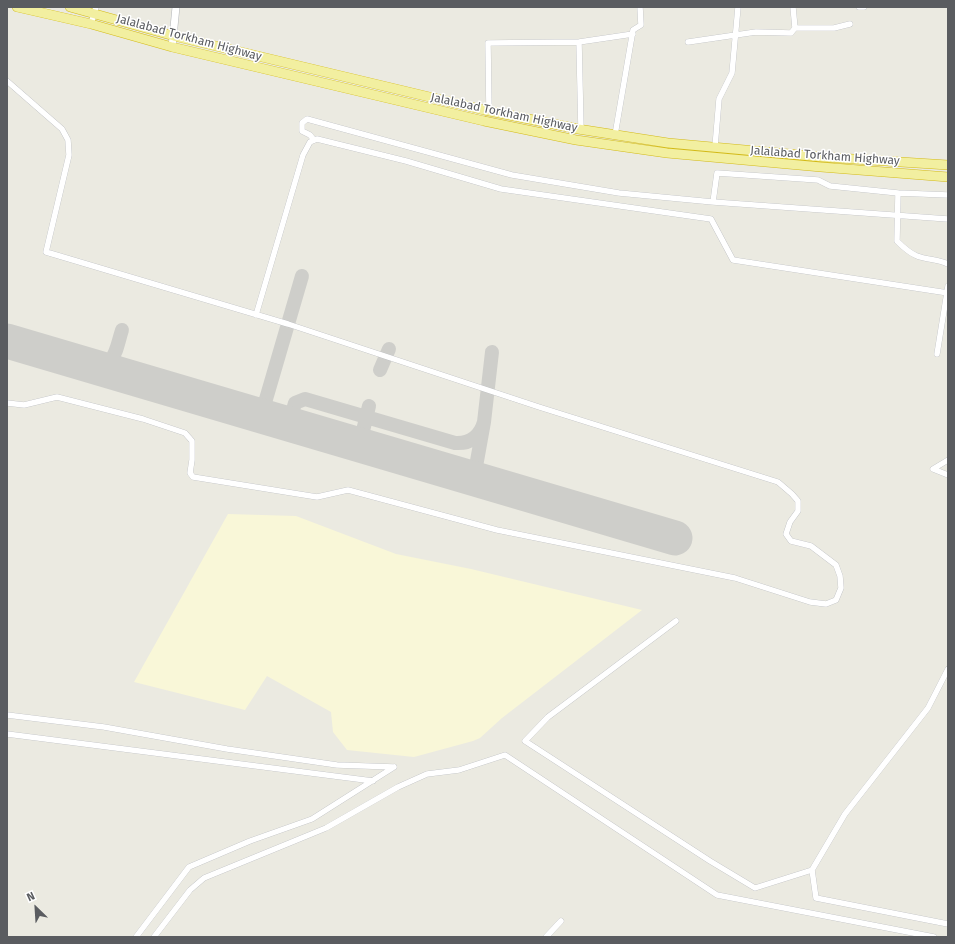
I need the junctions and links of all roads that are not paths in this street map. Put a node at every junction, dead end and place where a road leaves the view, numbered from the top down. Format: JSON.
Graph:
{"nodes":[{"id":1,"x":17,"y":7,"type":"edge"},
{"id":2,"x":70,"y":7,"type":"edge"},
{"id":3,"x":176,"y":7,"type":"edge"},
{"id":4,"x":640,"y":7,"type":"edge"},
{"id":5,"x":738,"y":7,"type":"edge"},
{"id":6,"x":793,"y":7,"type":"edge"},
{"id":7,"x":859,"y":7,"type":"edge"},
{"id":8,"x":864,"y":7,"type":"edge"},
{"id":9,"x":96,"y":10,"type":"edge"},
{"id":10,"x":91,"y":24,"type":"junction"},
{"id":11,"x":850,"y":24,"type":"dead end"},
{"id":12,"x":795,"y":28,"type":"junction"},
{"id":13,"x":633,"y":34,"type":"junction"},
{"id":14,"x":736,"y":35,"type":"junction"},
{"id":15,"x":174,"y":36,"type":"junction"},
{"id":16,"x":579,"y":42,"type":"junction"},
{"id":17,"x":688,"y":42,"type":"dead end"},
{"id":18,"x":172,"y":47,"type":"junction"},
{"id":19,"x":7,"y":81,"type":"edge"},
{"id":20,"x":489,"y":111,"type":"junction"},
{"id":21,"x":581,"y":129,"type":"junction"},
{"id":22,"x":615,"y":135,"type":"junction"},
{"id":23,"x":314,"y":140,"type":"junction"},
{"id":24,"x":715,"y":147,"type":"junction"},
{"id":25,"x":948,"y":165,"type":"edge"},
{"id":26,"x":948,"y":176,"type":"edge"},
{"id":27,"x":898,"y":193,"type":"junction"},
{"id":28,"x":948,"y":195,"type":"edge"},
{"id":29,"x":713,"y":202,"type":"junction"},
{"id":30,"x":897,"y":215,"type":"junction"},
{"id":31,"x":948,"y":219,"type":"edge"},
{"id":32,"x":948,"y":264,"type":"edge"},
{"id":33,"x":948,"y":286,"type":"edge"},
{"id":34,"x":947,"y":293,"type":"edge"},
{"id":35,"x":256,"y":314,"type":"junction"},
{"id":36,"x":937,"y":354,"type":"dead end"},
{"id":37,"x":7,"y":403,"type":"edge"},
{"id":38,"x":948,"y":460,"type":"edge"},
{"id":39,"x":948,"y":475,"type":"edge"},
{"id":40,"x":676,"y":621,"type":"dead end"},
{"id":41,"x":948,"y":669,"type":"edge"},
{"id":42,"x":7,"y":715,"type":"edge"},
{"id":43,"x":7,"y":734,"type":"edge"},
{"id":44,"x":373,"y":781,"type":"junction"},
{"id":45,"x":812,"y":870,"type":"junction"},
{"id":46,"x":561,"y":921,"type":"dead end"},
{"id":47,"x":948,"y":924,"type":"edge"},
{"id":48,"x":136,"y":937,"type":"edge"},
{"id":49,"x":154,"y":937,"type":"edge"},
{"id":50,"x":546,"y":937,"type":"edge"},
{"id":51,"x":934,"y":937,"type":"edge"}],
"edges":[{"from":1,"to":10,"type":"highway"},
{"from":2,"to":9,"type":"highway","name":"Jalalabad Torkham Highway"},
{"from":3,"to":15,"type":"street"},
{"from":4,"to":13,"type":"street"},
{"from":5,"to":14,"type":"street"},
{"from":6,"to":12,"type":"street"},
{"from":7,"to":8,"type":"street"},
{"from":9,"to":10,"type":"street"},
{"from":9,"to":15,"type":"highway","name":"Jalalabad Torkham Highway"},
{"from":10,"to":18,"type":"highway"},
{"from":11,"to":12,"type":"street"},
{"from":12,"to":14,"type":"street"},
{"from":13,"to":16,"type":"street"},
{"from":13,"to":22,"type":"street"},
{"from":14,"to":17,"type":"street"},
{"from":14,"to":24,"type":"street"},
{"from":15,"to":18,"type":"street"},
{"from":15,"to":20,"type":"highway","name":"Jalalabad Torkham Highway"},
{"from":16,"to":20,"type":"street"},
{"from":16,"to":21,"type":"street"},
{"from":18,"to":26,"type":"highway"},
{"from":19,"to":35,"type":"street"},
{"from":20,"to":21,"type":"highway","name":"Jalalabad Torkham Highway"},
{"from":21,"to":22,"type":"highway","name":"Jalalabad Torkham Highway"},
{"from":22,"to":24,"type":"highway","name":"Jalalabad Torkham Highway"},
{"from":23,"to":29,"type":"street"},
{"from":23,"to":34,"type":"street"},
{"from":23,"to":35,"type":"street"},
{"from":24,"to":25,"type":"highway","name":"Jalalabad Torkham Highway"},
{"from":27,"to":28,"type":"street"},
{"from":27,"to":29,"type":"street"},
{"from":27,"to":30,"type":"street"},
{"from":29,"to":30,"type":"street"},
{"from":30,"to":31,"type":"street"},
{"from":30,"to":32,"type":"street"},
{"from":33,"to":34,"type":"street"},
{"from":34,"to":36,"type":"street"},
{"from":35,"to":37,"type":"street"},
{"from":38,"to":39,"type":"street"},
{"from":40,"to":45,"type":"street"},
{"from":41,"to":45,"type":"street"},
{"from":42,"to":44,"type":"street"},
{"from":43,"to":44,"type":"street"},
{"from":44,"to":48,"type":"street"},
{"from":45,"to":47,"type":"street"},
{"from":46,"to":50,"type":"street"},
{"from":49,"to":51,"type":"street"}]}
